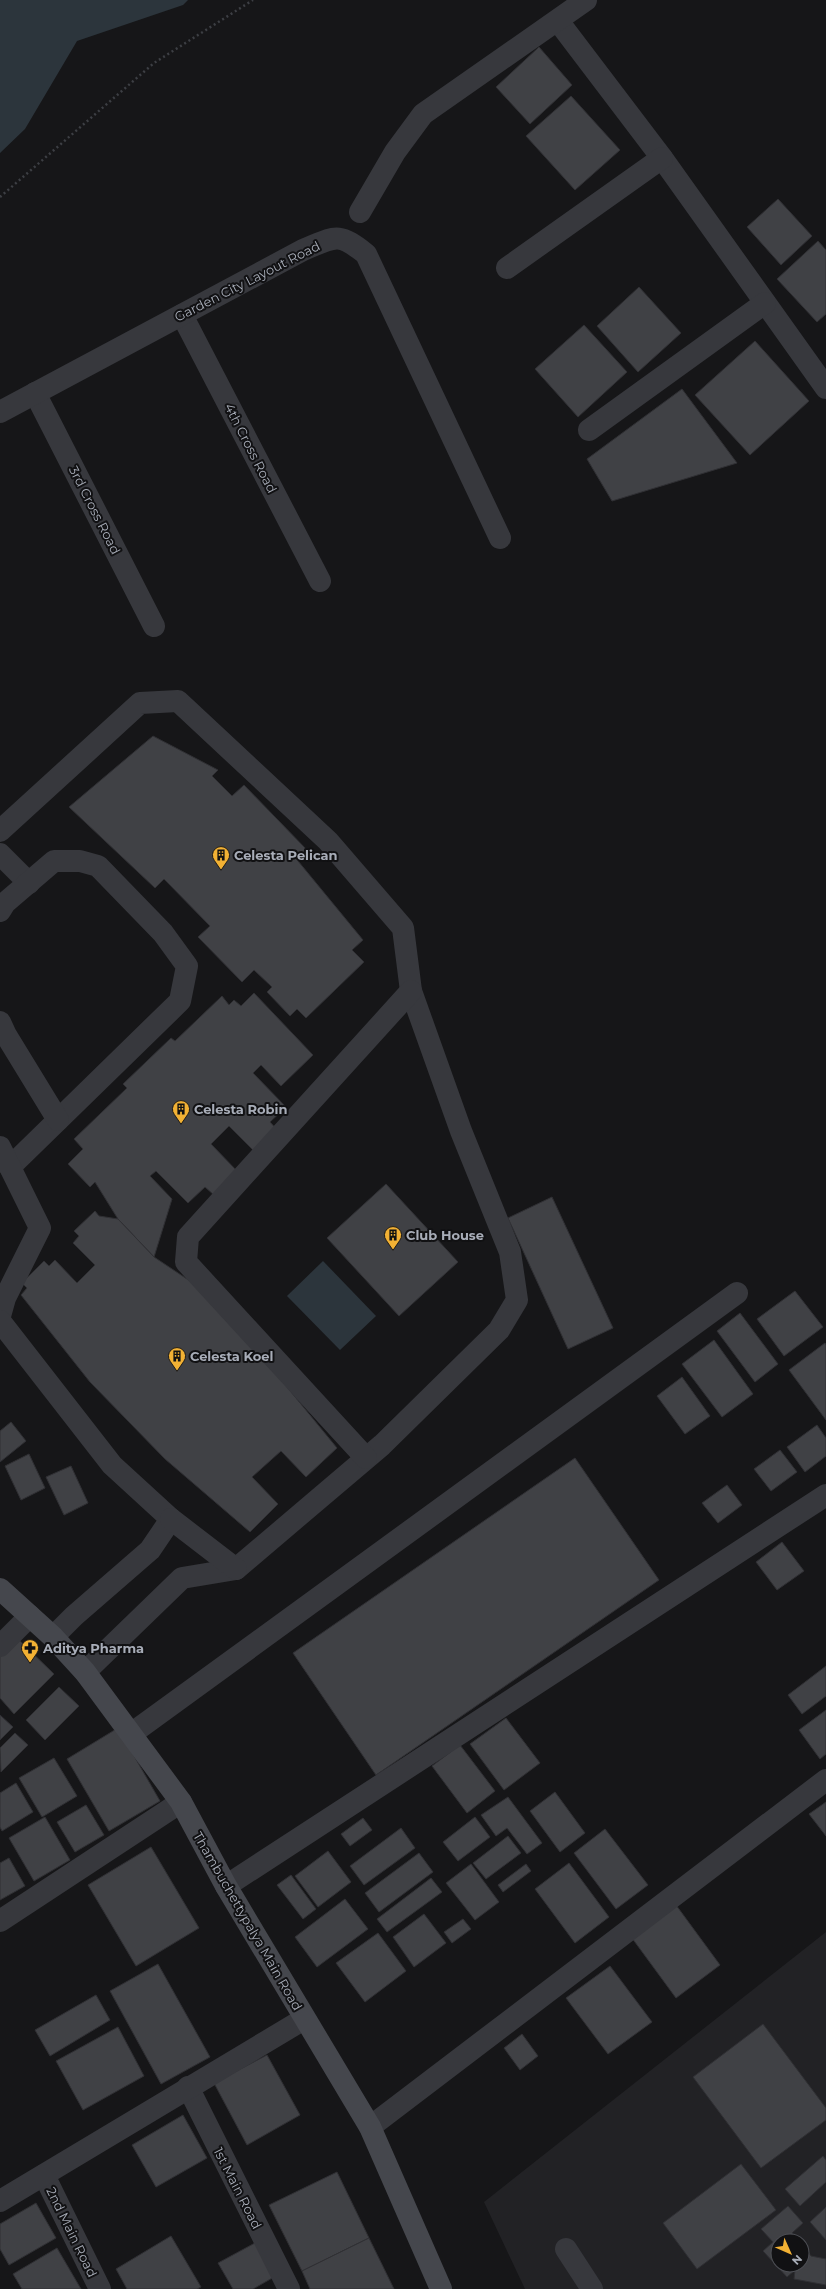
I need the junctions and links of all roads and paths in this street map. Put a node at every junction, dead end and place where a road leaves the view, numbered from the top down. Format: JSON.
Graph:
{"nodes":[{"id":1,"x":253,"y":0,"type":"edge"},
{"id":2,"x":586,"y":0,"type":"edge"},
{"id":3,"x":558,"y":21,"type":"junction"},
{"id":4,"x":662,"y":158,"type":"junction"},
{"id":5,"x":0,"y":197,"type":"edge"},
{"id":6,"x":360,"y":212,"type":"dead end"},
{"id":7,"x":507,"y":268,"type":"dead end"},
{"id":8,"x":765,"y":303,"type":"junction"},
{"id":9,"x":182,"y":315,"type":"junction"},
{"id":10,"x":826,"y":388,"type":"edge"},
{"id":11,"x":35,"y":394,"type":"junction"},
{"id":12,"x":0,"y":412,"type":"edge"},
{"id":13,"x":589,"y":430,"type":"dead end"},
{"id":14,"x":500,"y":538,"type":"dead end"},
{"id":15,"x":320,"y":580,"type":"dead end"},
{"id":16,"x":154,"y":626,"type":"dead end"},
{"id":17,"x":0,"y":831,"type":"edge"},
{"id":18,"x":0,"y":854,"type":"edge"},
{"id":19,"x":29,"y":883,"type":"junction"},
{"id":20,"x":0,"y":911,"type":"edge"},
{"id":21,"x":411,"y":991,"type":"junction"},
{"id":22,"x":0,"y":1022,"type":"edge"},
{"id":23,"x":58,"y":1120,"type":"junction"},
{"id":24,"x":0,"y":1147,"type":"edge"},
{"id":25,"x":10,"y":1167,"type":"junction"},
{"id":26,"x":737,"y":1292,"type":"dead end"},
{"id":27,"x":0,"y":1316,"type":"edge"},
{"id":28,"x":0,"y":1322,"type":"edge"},
{"id":29,"x":366,"y":1458,"type":"junction"},
{"id":30,"x":826,"y":1495,"type":"edge"},
{"id":31,"x":171,"y":1518,"type":"junction"},
{"id":32,"x":236,"y":1569,"type":"junction"},
{"id":33,"x":0,"y":1589,"type":"edge"},
{"id":34,"x":30,"y":1616,"type":"junction"},
{"id":35,"x":53,"y":1637,"type":"junction"},
{"id":36,"x":0,"y":1646,"type":"edge"},
{"id":37,"x":85,"y":1672,"type":"junction"},
{"id":38,"x":131,"y":1734,"type":"junction"},
{"id":39,"x":826,"y":1780,"type":"edge"},
{"id":40,"x":181,"y":1802,"type":"junction"},
{"id":41,"x":226,"y":1886,"type":"junction"},
{"id":42,"x":0,"y":1921,"type":"edge"},
{"id":43,"x":304,"y":2019,"type":"junction"},
{"id":44,"x":188,"y":2087,"type":"junction"},
{"id":45,"x":370,"y":2127,"type":"junction"},
{"id":46,"x":44,"y":2175,"type":"junction"},
{"id":47,"x":0,"y":2201,"type":"edge"},
{"id":48,"x":566,"y":2249,"type":"dead end"},
{"id":49,"x":100,"y":2289,"type":"edge"},
{"id":50,"x":289,"y":2289,"type":"edge"},
{"id":51,"x":441,"y":2289,"type":"edge"},
{"id":52,"x":592,"y":2289,"type":"edge"}],
"edges":[{"from":1,"to":5,"type":"path"},
{"from":2,"to":3,"type":"street"},
{"from":3,"to":4,"type":"street"},
{"from":3,"to":6,"type":"street"},
{"from":4,"to":7,"type":"street"},
{"from":4,"to":8,"type":"street"},
{"from":8,"to":10,"type":"street"},
{"from":8,"to":13,"type":"street"},
{"from":9,"to":11,"type":"street","name":"Garden City Layout Road"},
{"from":9,"to":14,"type":"street","name":"Garden City Layout Road"},
{"from":9,"to":15,"type":"street","name":"4th Cross Road"},
{"from":11,"to":12,"type":"street","name":"Garden City Layout Road"},
{"from":11,"to":16,"type":"street","name":"3rd Cross Road"},
{"from":17,"to":21,"type":"street"},
{"from":18,"to":19,"type":"street"},
{"from":19,"to":20,"type":"street"},
{"from":19,"to":23,"type":"street"},
{"from":21,"to":29,"type":"street"},
{"from":21,"to":29,"type":"street"},
{"from":22,"to":23,"type":"street"},
{"from":23,"to":25,"type":"street"},
{"from":24,"to":25,"type":"street"},
{"from":25,"to":27,"type":"street"},
{"from":26,"to":38,"type":"street"},
{"from":28,"to":31,"type":"street"},
{"from":29,"to":32,"type":"street"},
{"from":30,"to":41,"type":"street"},
{"from":31,"to":32,"type":"street"},
{"from":31,"to":35,"type":"street"},
{"from":32,"to":37,"type":"street"},
{"from":33,"to":34,"type":"main road","name":"Thambuchettypalya Main Road"},
{"from":34,"to":35,"type":"main road","name":"Thambuchettypalya Main Road"},
{"from":34,"to":36,"type":"street"},
{"from":35,"to":37,"type":"main road","name":"Thambuchettypalya Main Road"},
{"from":37,"to":38,"type":"main road","name":"Thambuchettypalya Main Road"},
{"from":38,"to":40,"type":"main road","name":"Thambuchettypalya Main Road"},
{"from":39,"to":45,"type":"street"},
{"from":40,"to":41,"type":"main road","name":"Thambuchettypalya Main Road"},
{"from":40,"to":42,"type":"street"},
{"from":41,"to":43,"type":"main road","name":"Thambuchettypalya Main Road"},
{"from":43,"to":44,"type":"street"},
{"from":43,"to":45,"type":"main road","name":"Thambuchettypalya Main Road"},
{"from":44,"to":46,"type":"street"},
{"from":44,"to":50,"type":"street","name":"1st Main Road"},
{"from":45,"to":51,"type":"main road","name":"Thambuchettypalya Main Road"},
{"from":46,"to":47,"type":"street"},
{"from":46,"to":49,"type":"street","name":"2nd Main Road"},
{"from":48,"to":52,"type":"street"}]}
